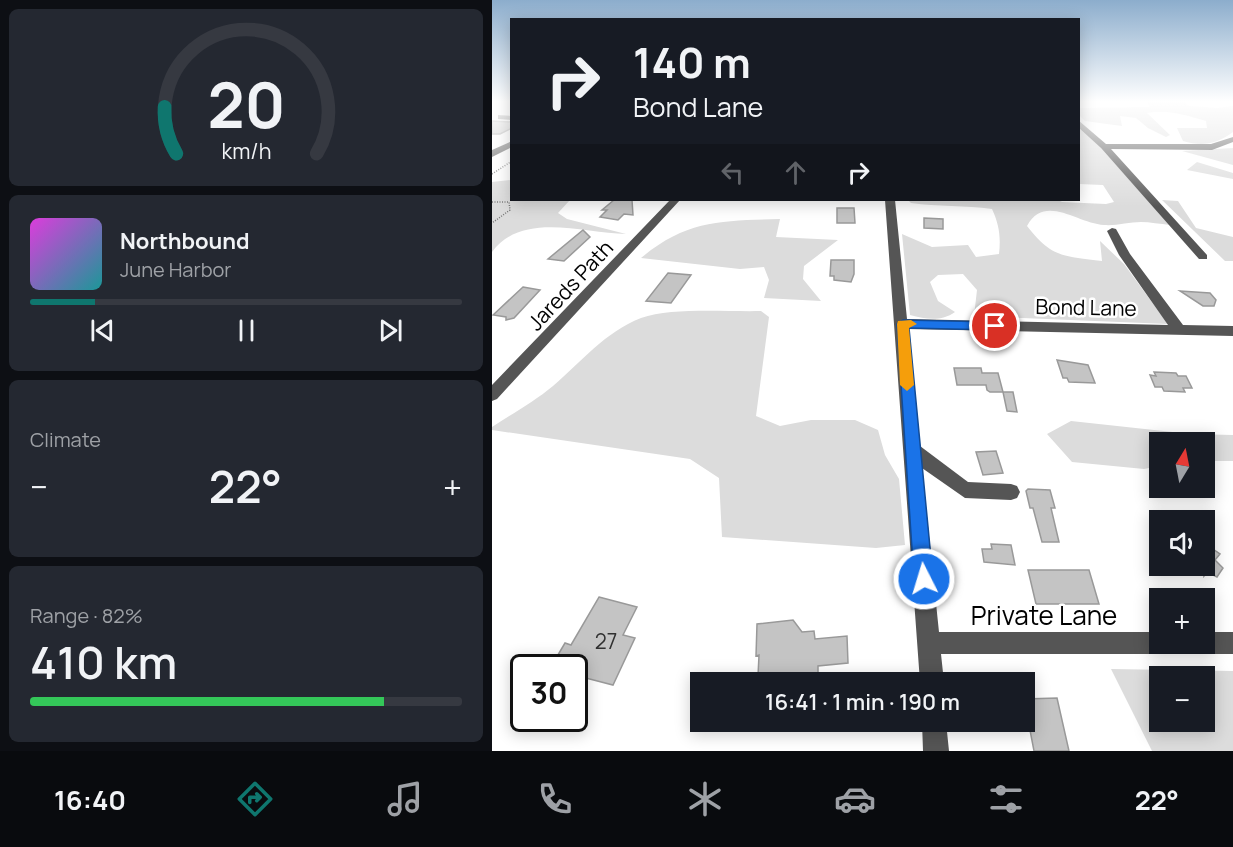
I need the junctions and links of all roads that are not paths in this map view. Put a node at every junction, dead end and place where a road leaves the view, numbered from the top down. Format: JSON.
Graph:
{"nodes":[{"id":1,"x":1093,"y":136,"type":"edge"},
{"id":2,"x":1233,"y":139,"type":"edge"},
{"id":3,"x":510,"y":143,"type":"edge"},
{"id":4,"x":1104,"y":146,"type":"junction"},
{"id":5,"x":492,"y":147,"type":"edge"},
{"id":6,"x":502,"y":148,"type":"junction"},
{"id":7,"x":492,"y":154,"type":"edge"},
{"id":8,"x":674,"y":201,"type":"edge"},
{"id":9,"x":890,"y":201,"type":"edge"},
{"id":10,"x":1112,"y":231,"type":"dead end"},
{"id":11,"x":1203,"y":257,"type":"dead end"},
{"id":12,"x":903,"y":324,"type":"junction"},
{"id":13,"x":1179,"y":330,"type":"junction"},
{"id":14,"x":1233,"y":331,"type":"edge"},
{"id":15,"x":492,"y":396,"type":"edge"},
{"id":16,"x":912,"y":450,"type":"junction"},
{"id":17,"x":1011,"y":492,"type":"dead end"},
{"id":18,"x":929,"y":643,"type":"junction"},
{"id":19,"x":1149,"y":643,"type":"edge"},
{"id":20,"x":1215,"y":643,"type":"edge"},
{"id":21,"x":1233,"y":643,"type":"edge"},
{"id":22,"x":931,"y":672,"type":"edge"},
{"id":23,"x":935,"y":732,"type":"edge"},
{"id":24,"x":936,"y":751,"type":"edge"}],
"edges":[{"from":1,"to":4,"type":"street"},
{"from":2,"to":4,"type":"street"},
{"from":3,"to":6,"type":"street"},
{"from":4,"to":11,"type":"street"},
{"from":5,"to":6,"type":"street"},
{"from":6,"to":7,"type":"street"},
{"from":8,"to":15,"type":"street","name":"Jareds Path"},
{"from":9,"to":12,"type":"street"},
{"from":10,"to":13,"type":"street"},
{"from":12,"to":13,"type":"street","name":"Bond Lane"},
{"from":12,"to":16,"type":"street"},
{"from":13,"to":14,"type":"street","name":"Bond Lane"},
{"from":16,"to":17,"type":"street"},
{"from":16,"to":18,"type":"street"},
{"from":18,"to":19,"type":"street","name":"Private Lane"},
{"from":18,"to":22,"type":"street"},
{"from":20,"to":21,"type":"street"},
{"from":23,"to":24,"type":"street"}]}
